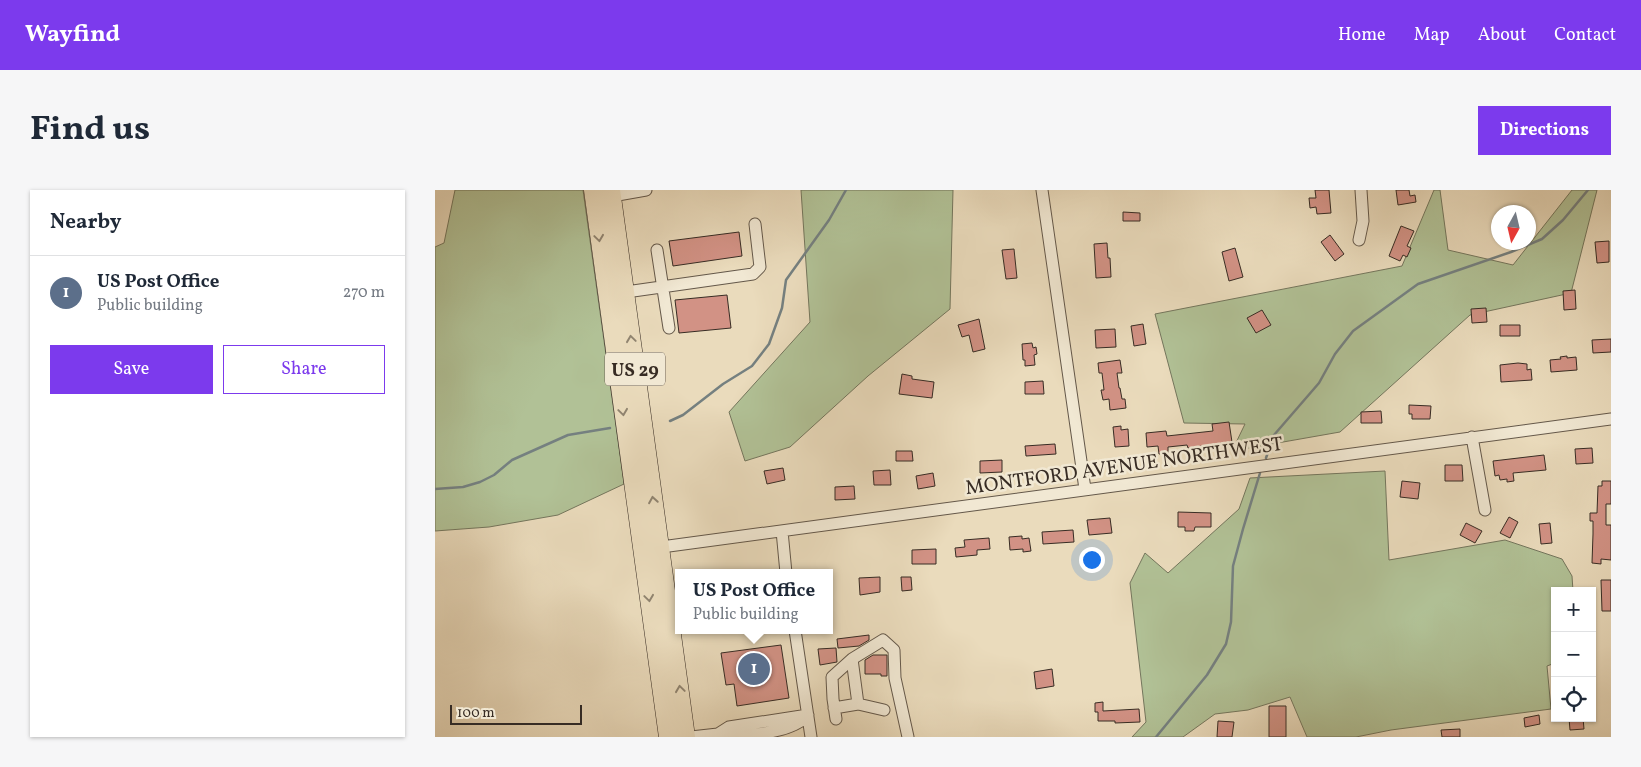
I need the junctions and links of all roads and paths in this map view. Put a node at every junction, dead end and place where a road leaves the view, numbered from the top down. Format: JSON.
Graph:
{"nodes":[{"id":1,"x":593,"y":190,"type":"edge"},
{"id":2,"x":646,"y":190,"type":"edge"},
{"id":3,"x":1042,"y":190,"type":"edge"},
{"id":4,"x":1361,"y":190,"type":"edge"},
{"id":5,"x":611,"y":193,"type":"edge"},
{"id":6,"x":755,"y":224,"type":"dead end"},
{"id":7,"x":1359,"y":240,"type":"dead end"},
{"id":8,"x":657,"y":250,"type":"dead end"},
{"id":9,"x":663,"y":286,"type":"junction"},
{"id":10,"x":625,"y":292,"type":"junction"},
{"id":11,"x":607,"y":294,"type":"junction"},
{"id":12,"x":669,"y":328,"type":"dead end"},
{"id":13,"x":1611,"y":419,"type":"edge"},
{"id":14,"x":1472,"y":437,"type":"junction"},
{"id":15,"x":1085,"y":489,"type":"junction"},
{"id":16,"x":1485,"y":510,"type":"dead end"},
{"id":17,"x":782,"y":531,"type":"junction"},
{"id":18,"x":661,"y":548,"type":"junction"},
{"id":19,"x":642,"y":550,"type":"junction"},
{"id":20,"x":786,"y":569,"type":"edge"},
{"id":21,"x":796,"y":634,"type":"edge"},
{"id":22,"x":852,"y":659,"type":"junction"},
{"id":23,"x":859,"y":704,"type":"junction"},
{"id":24,"x":883,"y":710,"type":"dead end"},
{"id":25,"x":808,"y":715,"type":"junction"},
{"id":26,"x":668,"y":737,"type":"edge"},
{"id":27,"x":686,"y":737,"type":"edge"},
{"id":28,"x":691,"y":737,"type":"edge"},
{"id":29,"x":811,"y":737,"type":"edge"},
{"id":30,"x":908,"y":737,"type":"edge"}],
"edges":[{"from":1,"to":11,"type":"highway","number":"US 29","one_way":true},
{"from":2,"to":5,"type":"street"},
{"from":3,"to":15,"type":"street"},
{"from":4,"to":7,"type":"street"},
{"from":5,"to":10,"type":"highway","number":"US 29"},
{"from":6,"to":9,"type":"street"},
{"from":8,"to":9,"type":"street"},
{"from":9,"to":10,"type":"street"},
{"from":9,"to":12,"type":"street"},
{"from":10,"to":11,"type":"street"},
{"from":18,"to":10,"type":"highway","number":"US 29","one_way":true},
{"from":11,"to":19,"type":"highway","number":"US 29","one_way":true},
{"from":13,"to":14,"type":"street","name":"MONTFORD AVENUE NORTHWEST"},
{"from":14,"to":15,"type":"street","name":"MONTFORD AVENUE NORTHWEST"},
{"from":14,"to":16,"type":"street"},
{"from":15,"to":17,"type":"street","name":"MONTFORD AVENUE NORTHWEST"},
{"from":17,"to":18,"type":"street","name":"MONTFORD AVENUE NORTHWEST"},
{"from":17,"to":20,"type":"street"},
{"from":18,"to":19,"type":"street","name":"MONTFORD AVENUE NORTHWEST"},
{"from":27,"to":18,"type":"highway","number":"US 29","one_way":true},
{"from":19,"to":26,"type":"highway","number":"US 29","one_way":true},
{"from":21,"to":25,"type":"street"},
{"from":22,"to":23,"type":"street"},
{"from":22,"to":23,"type":"street"},
{"from":22,"to":30,"type":"street"},
{"from":23,"to":24,"type":"street"},
{"from":25,"to":28,"type":"street"},
{"from":25,"to":29,"type":"street"}]}
